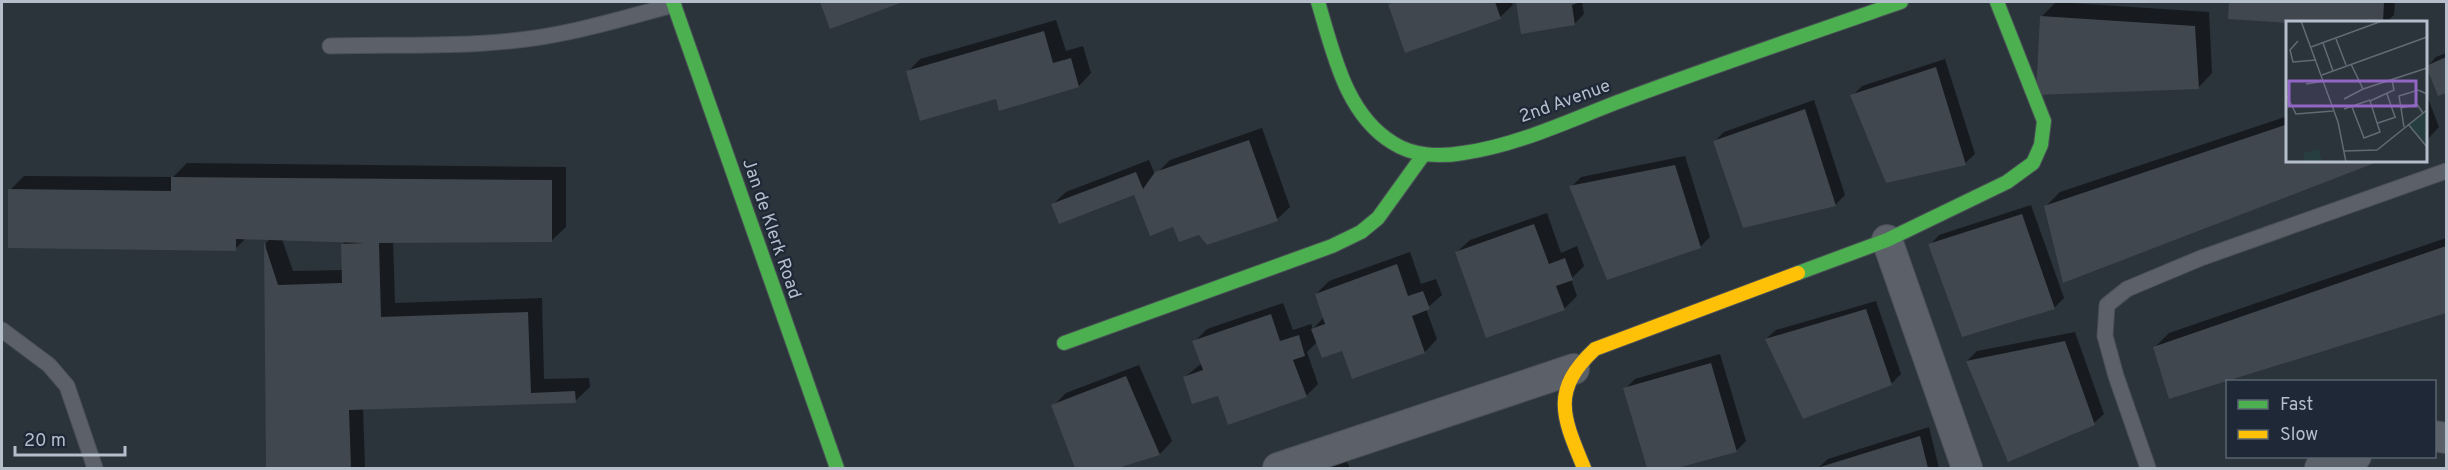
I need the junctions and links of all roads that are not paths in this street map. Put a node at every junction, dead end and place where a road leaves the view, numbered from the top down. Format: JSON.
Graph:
{"nodes":[{"id":1,"x":1318,"y":2,"type":"edge"},
{"id":2,"x":1902,"y":2,"type":"edge"},
{"id":3,"x":1997,"y":2,"type":"edge"},
{"id":4,"x":673,"y":3,"type":"edge"},
{"id":5,"x":330,"y":46,"type":"dead end"},
{"id":6,"x":1424,"y":154,"type":"junction"},
{"id":7,"x":2446,"y":171,"type":"edge"},
{"id":8,"x":1887,"y":240,"type":"junction"},
{"id":9,"x":2,"y":330,"type":"edge"},
{"id":10,"x":1064,"y":343,"type":"dead end"},
{"id":11,"x":1574,"y":369,"type":"junction"},
{"id":12,"x":2350,"y":458,"type":"edge"},
{"id":13,"x":95,"y":468,"type":"edge"},
{"id":14,"x":837,"y":468,"type":"edge"},
{"id":15,"x":1278,"y":468,"type":"edge"},
{"id":16,"x":1584,"y":468,"type":"edge"},
{"id":17,"x":1967,"y":468,"type":"edge"},
{"id":18,"x":2148,"y":468,"type":"edge"},
{"id":19,"x":2320,"y":468,"type":"edge"}],
"edges":[{"from":1,"to":6,"type":"street","name":"2nd Avenue"},
{"from":2,"to":6,"type":"street","name":"2nd Avenue"},
{"from":3,"to":8,"type":"street"},
{"from":4,"to":5,"type":"lane"},
{"from":4,"to":14,"type":"street","name":"Jan de Klerk Road"},
{"from":6,"to":10,"type":"street"},
{"from":7,"to":18,"type":"lane"},
{"from":8,"to":11,"type":"street"},
{"from":8,"to":17,"type":"street"},
{"from":9,"to":13,"type":"lane"},
{"from":11,"to":15,"type":"street"},
{"from":11,"to":16,"type":"street"},
{"from":12,"to":19,"type":"street"}]}
